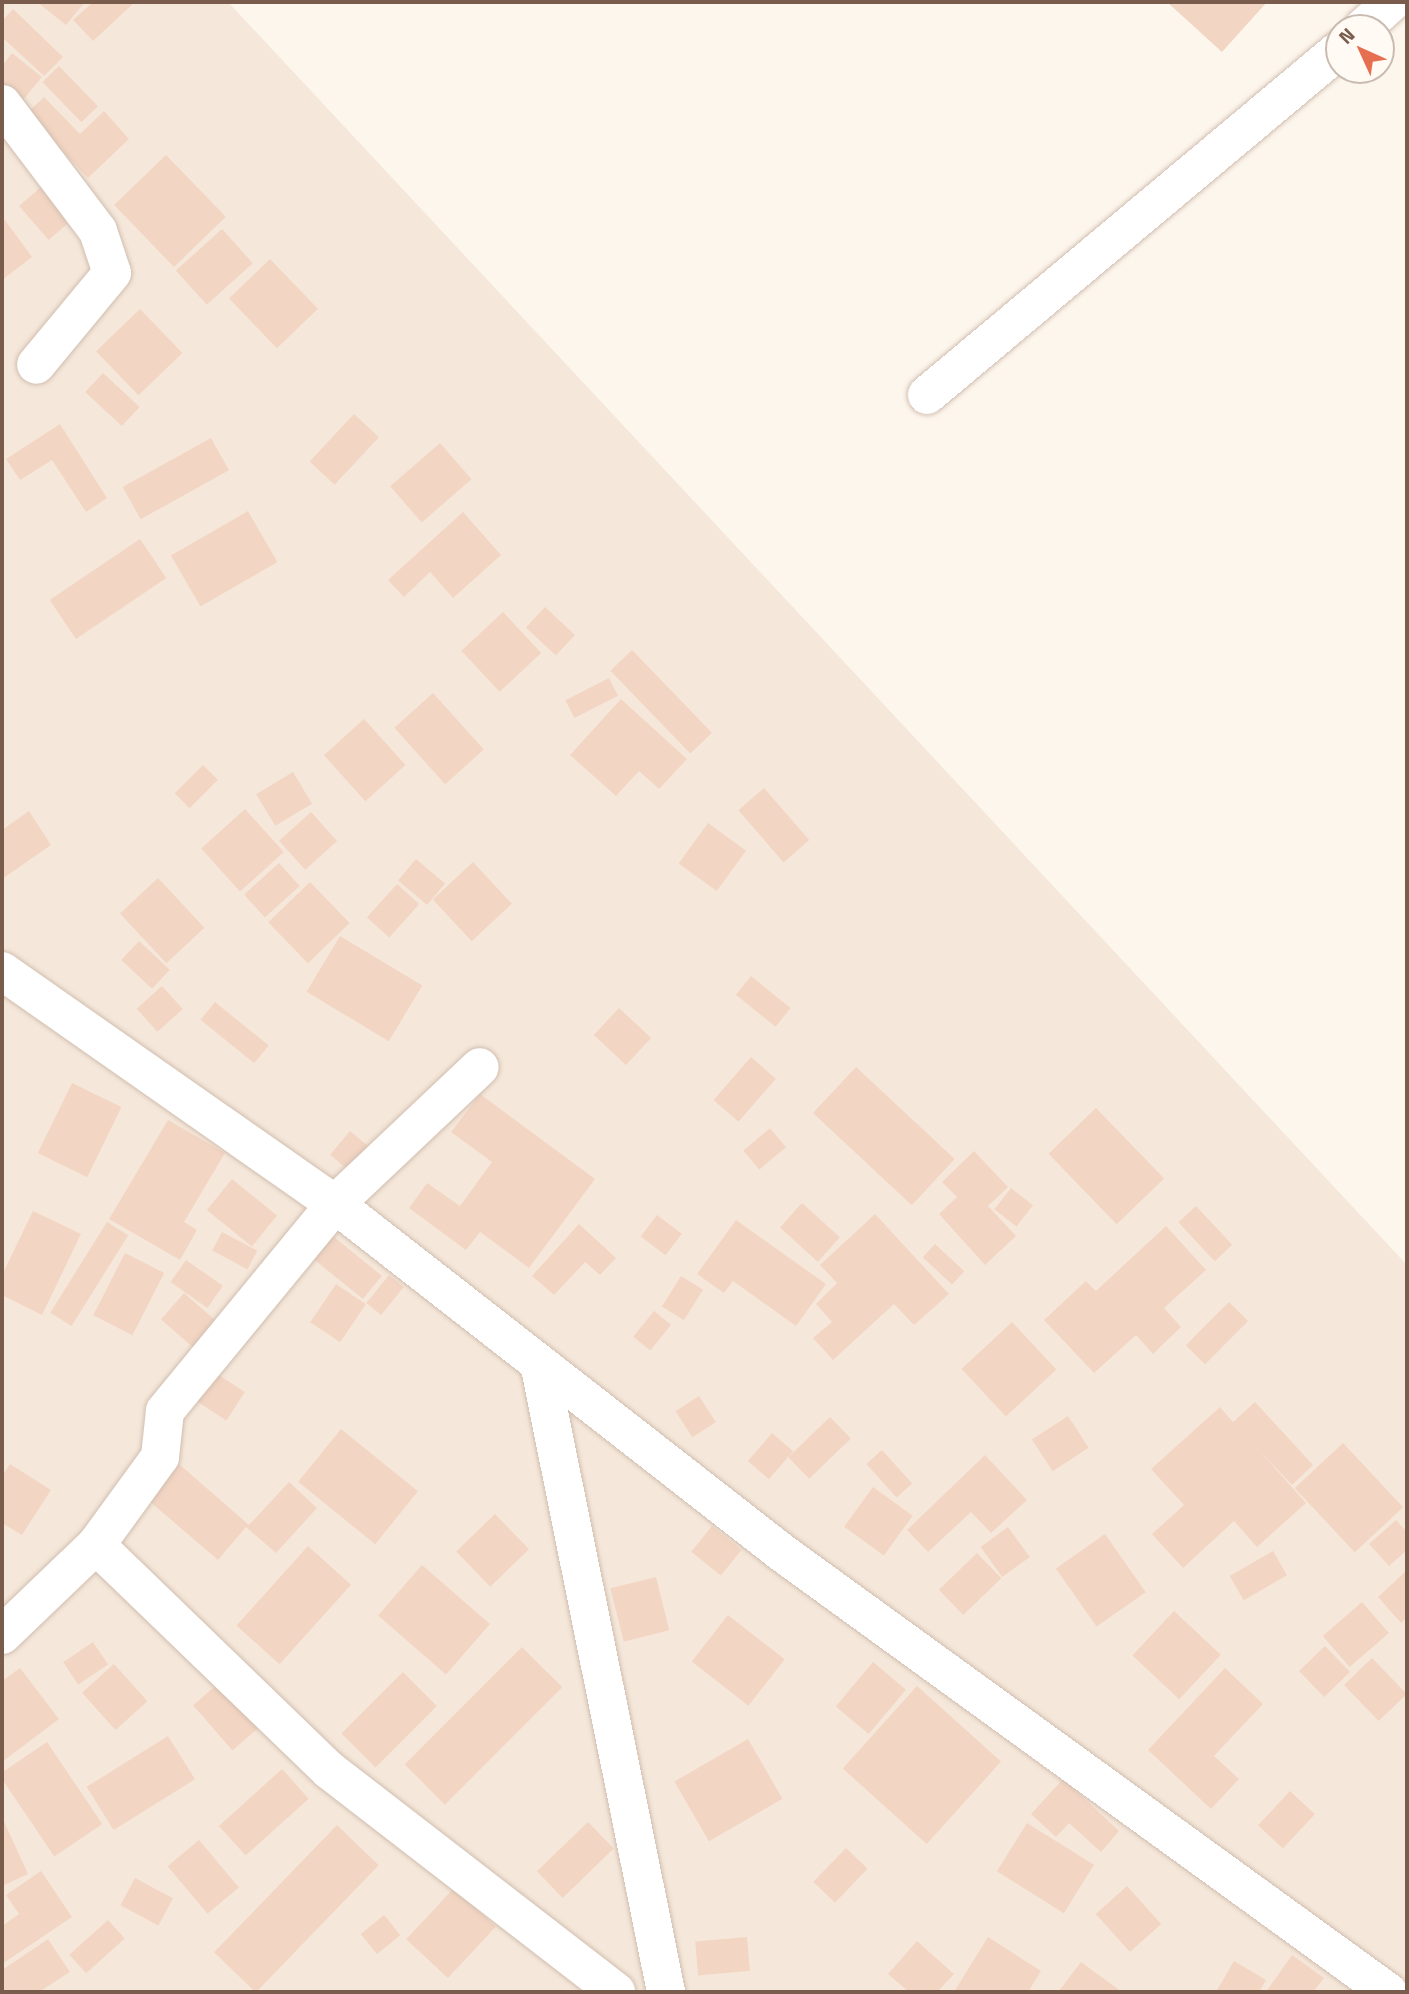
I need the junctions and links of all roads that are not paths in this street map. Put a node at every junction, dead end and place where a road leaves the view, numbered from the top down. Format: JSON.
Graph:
{"nodes":[{"id":1,"x":1392,"y":2,"type":"edge"},
{"id":2,"x":1379,"y":14,"type":"edge"},
{"id":3,"x":1325,"y":62,"type":"edge"},
{"id":4,"x":2,"y":104,"type":"edge"},
{"id":5,"x":36,"y":365,"type":"dead end"},
{"id":6,"x":928,"y":395,"type":"dead end"},
{"id":7,"x":2,"y":971,"type":"edge"},
{"id":8,"x":480,"y":1067,"type":"dead end"},
{"id":9,"x":335,"y":1204,"type":"junction"},
{"id":10,"x":540,"y":1368,"type":"junction"},
{"id":11,"x":96,"y":1545,"type":"junction"},
{"id":12,"x":2,"y":1635,"type":"edge"},
{"id":13,"x":616,"y":1992,"type":"edge"},
{"id":14,"x":666,"y":1992,"type":"edge"},
{"id":15,"x":1388,"y":1992,"type":"edge"}],
"edges":[{"from":1,"to":2,"type":"street"},
{"from":3,"to":6,"type":"street"},
{"from":4,"to":5,"type":"street"},
{"from":7,"to":9,"type":"street"},
{"from":8,"to":9,"type":"street"},
{"from":9,"to":10,"type":"street"},
{"from":9,"to":11,"type":"street"},
{"from":10,"to":14,"type":"street"},
{"from":10,"to":15,"type":"street"},
{"from":11,"to":12,"type":"street"},
{"from":11,"to":13,"type":"street"}]}
